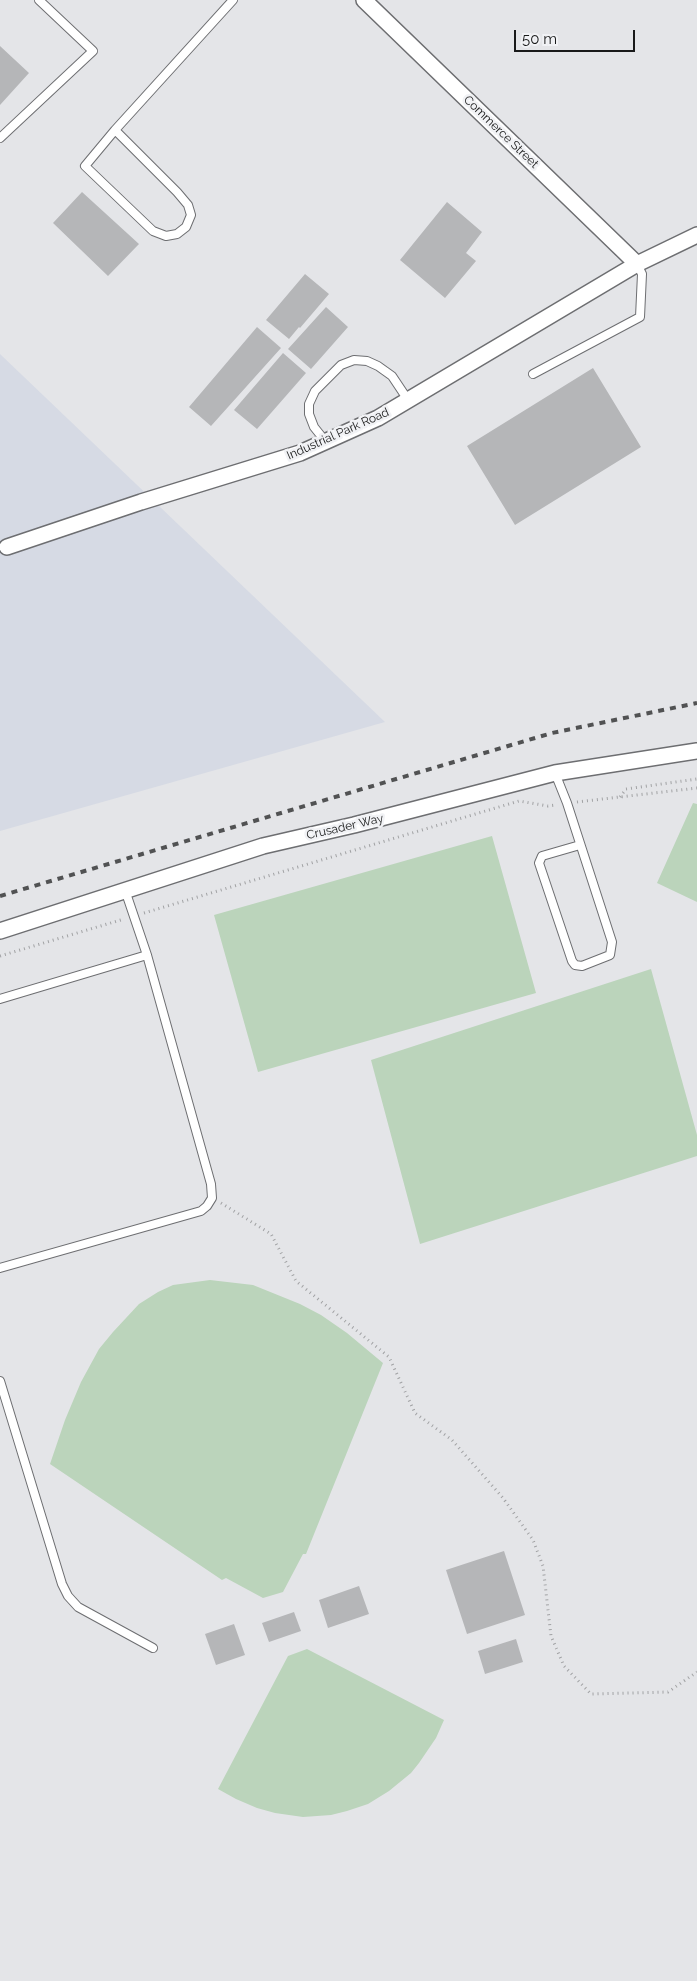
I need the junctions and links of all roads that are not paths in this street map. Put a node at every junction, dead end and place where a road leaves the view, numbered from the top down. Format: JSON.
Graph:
{"nodes":[{"id":1,"x":39,"y":0,"type":"edge"},
{"id":2,"x":234,"y":0,"type":"edge"},
{"id":3,"x":364,"y":0,"type":"edge"},
{"id":4,"x":115,"y":130,"type":"junction"},
{"id":5,"x":0,"y":138,"type":"edge"},
{"id":6,"x":696,"y":238,"type":"edge"},
{"id":7,"x":638,"y":264,"type":"junction"},
{"id":8,"x":533,"y":374,"type":"dead end"},
{"id":9,"x":408,"y":400,"type":"junction"},
{"id":10,"x":326,"y":442,"type":"junction"},
{"id":11,"x":3,"y":548,"type":"edge"},
{"id":12,"x":697,"y":752,"type":"edge"},
{"id":13,"x":555,"y":773,"type":"junction"},
{"id":14,"x":580,"y":845,"type":"junction"},
{"id":15,"x":125,"y":890,"type":"junction"},
{"id":16,"x":0,"y":931,"type":"edge"},
{"id":17,"x":146,"y":955,"type":"junction"},
{"id":18,"x":0,"y":999,"type":"edge"},
{"id":19,"x":0,"y":1268,"type":"edge"},
{"id":20,"x":0,"y":1381,"type":"edge"},
{"id":21,"x":153,"y":1648,"type":"dead end"}],
"edges":[{"from":1,"to":5,"type":"lane"},
{"from":2,"to":4,"type":"lane"},
{"from":3,"to":7,"type":"street","name":"Commerce Street"},
{"from":4,"to":4,"type":"lane"},
{"from":6,"to":7,"type":"street","name":"Industrial Park Road"},
{"from":7,"to":8,"type":"lane"},
{"from":7,"to":9,"type":"street","name":"Industrial Park Road"},
{"from":9,"to":10,"type":"street","name":"Industrial Park Road"},
{"from":9,"to":10,"type":"lane"},
{"from":10,"to":11,"type":"street","name":"Industrial Park Road"},
{"from":12,"to":13,"type":"street","name":"Crusader Way"},
{"from":13,"to":14,"type":"lane"},
{"from":13,"to":15,"type":"street","name":"Crusader Way"},
{"from":14,"to":14,"type":"lane"},
{"from":15,"to":16,"type":"street","name":"Crusader Way"},
{"from":15,"to":17,"type":"lane"},
{"from":17,"to":18,"type":"lane"},
{"from":17,"to":19,"type":"lane"},
{"from":20,"to":21,"type":"lane"}]}
